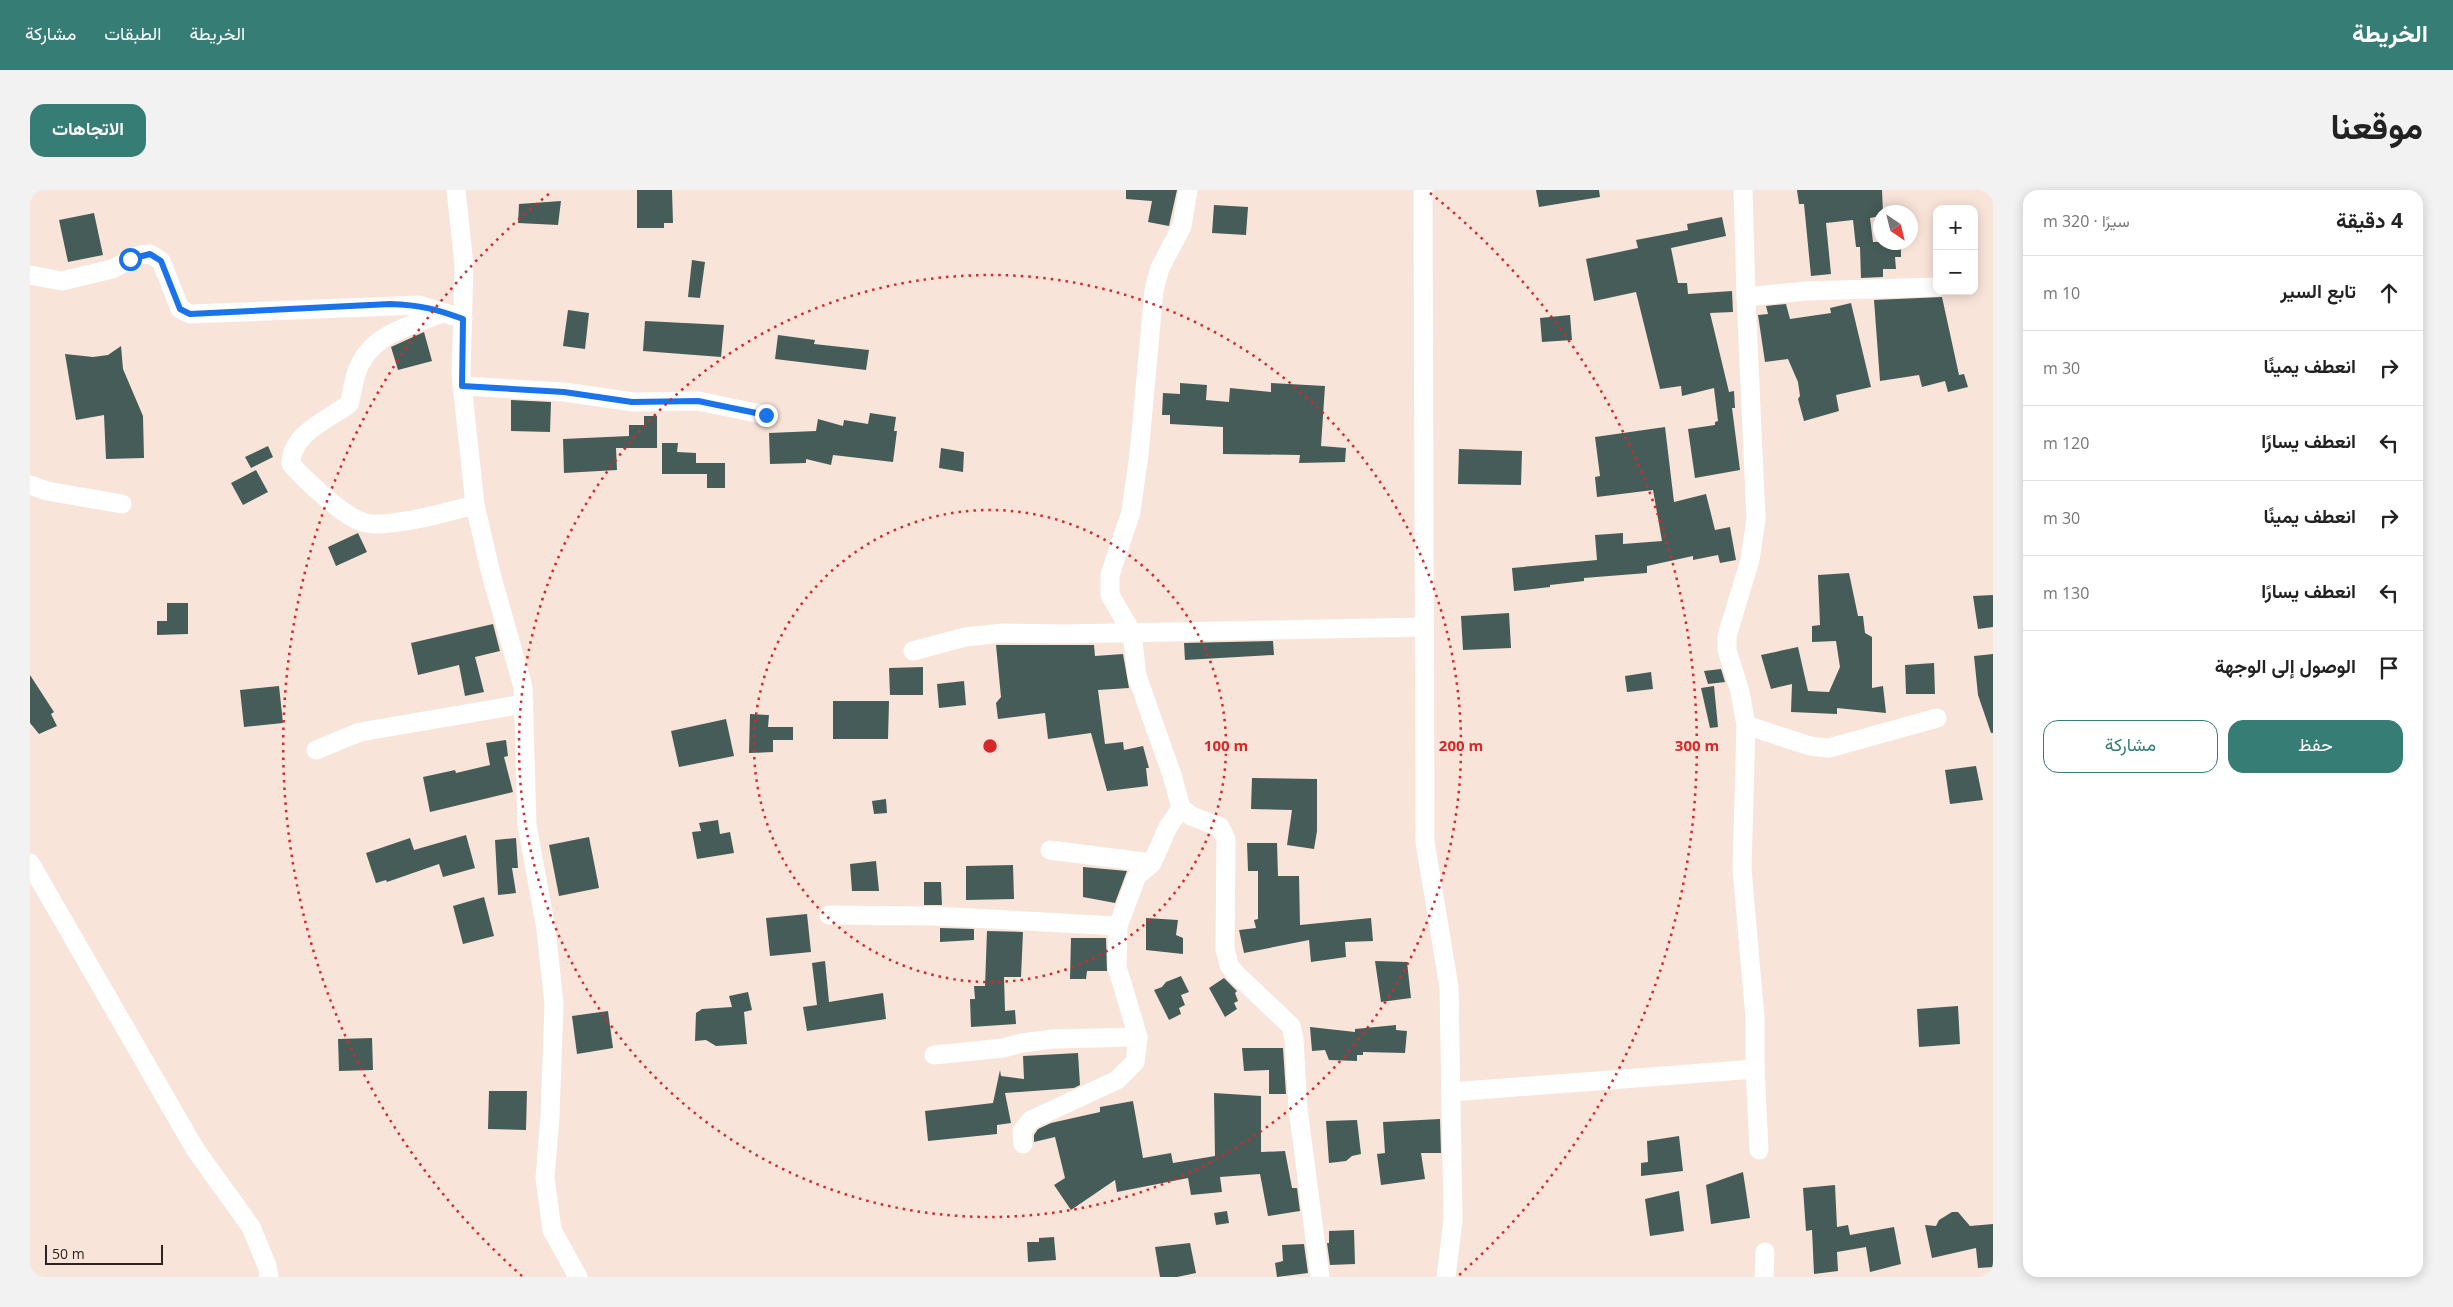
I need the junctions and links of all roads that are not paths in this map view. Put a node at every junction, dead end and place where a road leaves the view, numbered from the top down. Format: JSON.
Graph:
{"nodes":[{"id":1,"x":456,"y":190,"type":"edge"},
{"id":2,"x":1188,"y":190,"type":"edge"},
{"id":3,"x":1423,"y":190,"type":"edge"},
{"id":4,"x":1743,"y":190,"type":"edge"},
{"id":5,"x":30,"y":275,"type":"edge"},
{"id":6,"x":1933,"y":287,"type":"edge"},
{"id":7,"x":1746,"y":297,"type":"junction"},
{"id":8,"x":444,"y":312,"type":"junction"},
{"id":9,"x":463,"y":319,"type":"junction"},
{"id":10,"x":462,"y":386,"type":"junction"},
{"id":11,"x":766,"y":415,"type":"dead end"},
{"id":12,"x":30,"y":485,"type":"edge"},
{"id":13,"x":122,"y":504,"type":"dead end"},
{"id":14,"x":475,"y":505,"type":"junction"},
{"id":15,"x":1424,"y":628,"type":"junction"},
{"id":16,"x":1132,"y":632,"type":"junction"},
{"id":17,"x":913,"y":651,"type":"dead end"},
{"id":18,"x":524,"y":704,"type":"junction"},
{"id":19,"x":1938,"y":718,"type":"dead end"},
{"id":20,"x":1746,"y":725,"type":"junction"},
{"id":21,"x":316,"y":750,"type":"dead end"},
{"id":22,"x":1180,"y":808,"type":"junction"},
{"id":23,"x":1050,"y":850,"type":"dead end"},
{"id":24,"x":30,"y":863,"type":"edge"},
{"id":25,"x":1152,"y":863,"type":"junction"},
{"id":26,"x":829,"y":915,"type":"dead end"},
{"id":27,"x":1118,"y":926,"type":"junction"},
{"id":28,"x":1138,"y":1037,"type":"junction"},
{"id":29,"x":934,"y":1055,"type":"dead end"},
{"id":30,"x":1754,"y":1069,"type":"junction"},
{"id":31,"x":1451,"y":1092,"type":"junction"},
{"id":32,"x":1023,"y":1144,"type":"dead end"},
{"id":33,"x":1759,"y":1150,"type":"dead end"},
{"id":34,"x":1764,"y":1252,"type":"dead end"},
{"id":35,"x":269,"y":1277,"type":"edge"},
{"id":36,"x":578,"y":1277,"type":"edge"},
{"id":37,"x":1320,"y":1277,"type":"edge"},
{"id":38,"x":1446,"y":1277,"type":"edge"},
{"id":39,"x":1764,"y":1277,"type":"edge"}],
"edges":[{"from":1,"to":9,"type":"street"},
{"from":2,"to":16,"type":"street"},
{"from":3,"to":15,"type":"street"},
{"from":4,"to":7,"type":"street"},
{"from":5,"to":8,"type":"street"},
{"from":6,"to":7,"type":"street"},
{"from":7,"to":20,"type":"street"},
{"from":8,"to":9,"type":"street"},
{"from":8,"to":14,"type":"street"},
{"from":9,"to":10,"type":"street"},
{"from":10,"to":11,"type":"street"},
{"from":10,"to":14,"type":"street"},
{"from":12,"to":13,"type":"street"},
{"from":14,"to":18,"type":"street"},
{"from":15,"to":16,"type":"street"},
{"from":15,"to":31,"type":"street"},
{"from":16,"to":17,"type":"street"},
{"from":16,"to":22,"type":"street"},
{"from":18,"to":21,"type":"street"},
{"from":18,"to":36,"type":"street"},
{"from":19,"to":20,"type":"street"},
{"from":20,"to":30,"type":"street"},
{"from":22,"to":25,"type":"street"},
{"from":22,"to":37,"type":"street"},
{"from":23,"to":25,"type":"street"},
{"from":24,"to":35,"type":"street"},
{"from":25,"to":27,"type":"street"},
{"from":26,"to":27,"type":"street"},
{"from":27,"to":28,"type":"street"},
{"from":28,"to":29,"type":"street"},
{"from":28,"to":32,"type":"street"},
{"from":30,"to":31,"type":"street"},
{"from":30,"to":33,"type":"street"},
{"from":31,"to":38,"type":"street"},
{"from":34,"to":39,"type":"street"}]}
